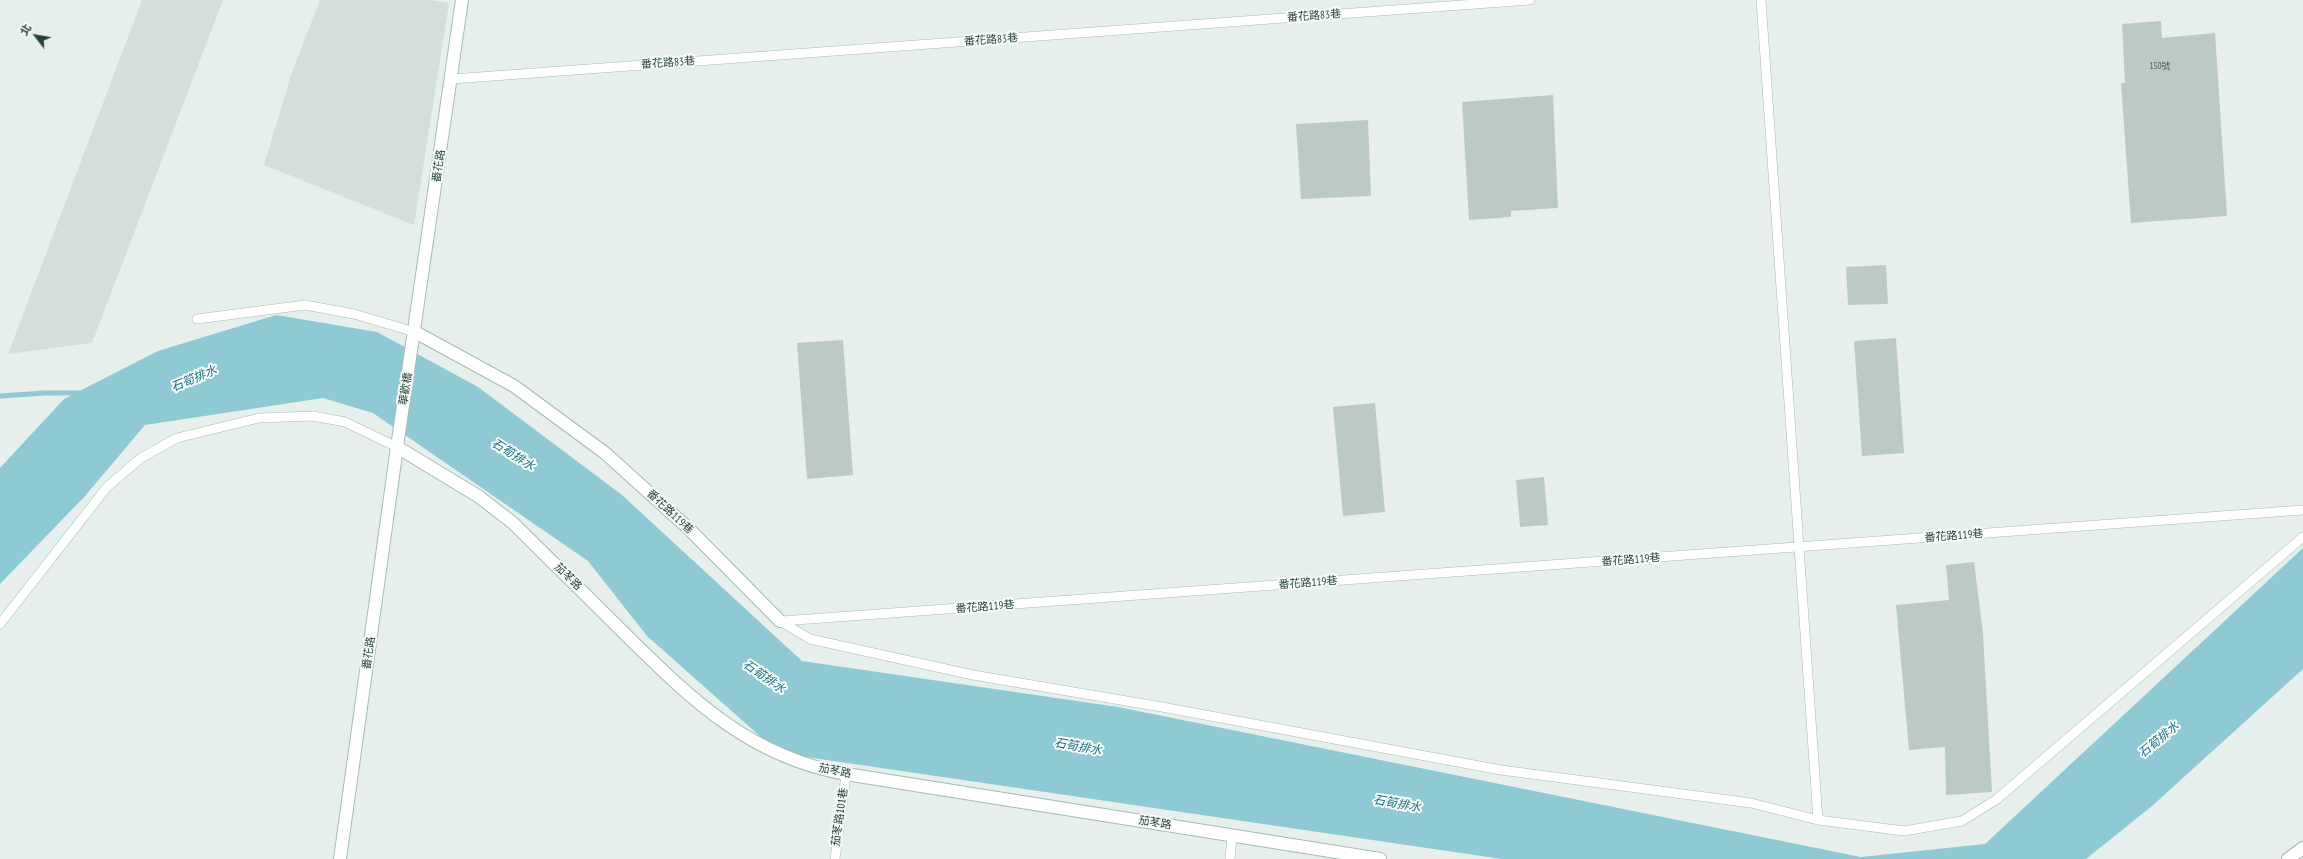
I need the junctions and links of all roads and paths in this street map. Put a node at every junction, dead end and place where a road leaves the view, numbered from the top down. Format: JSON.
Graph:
{"nodes":[{"id":1,"x":462,"y":0,"type":"edge"},
{"id":2,"x":1530,"y":0,"type":"edge"},
{"id":3,"x":1761,"y":0,"type":"edge"},
{"id":4,"x":452,"y":79,"type":"junction"},
{"id":5,"x":197,"y":319,"type":"dead end"},
{"id":6,"x":415,"y":332,"type":"junction"},
{"id":7,"x":397,"y":447,"type":"junction"},
{"id":8,"x":2303,"y":510,"type":"edge"},
{"id":9,"x":2303,"y":537,"type":"edge"},
{"id":10,"x":1799,"y":548,"type":"junction"},
{"id":11,"x":780,"y":621,"type":"junction"},
{"id":12,"x":0,"y":624,"type":"edge"},
{"id":13,"x":846,"y":774,"type":"junction"},
{"id":14,"x":1818,"y":820,"type":"junction"},
{"id":15,"x":1232,"y":835,"type":"junction"},
{"id":16,"x":2303,"y":848,"type":"edge"},
{"id":17,"x":340,"y":859,"type":"edge"},
{"id":18,"x":835,"y":859,"type":"edge"},
{"id":19,"x":1230,"y":859,"type":"edge"},
{"id":20,"x":1380,"y":859,"type":"edge"},
{"id":21,"x":2288,"y":859,"type":"edge"}],
"edges":[{"from":1,"to":4,"type":"street","name":"番花路"},
{"from":2,"to":4,"type":"lane","name":"番花路83巷"},
{"from":3,"to":10,"type":"lane"},
{"from":4,"to":6,"type":"street","name":"番花路"},
{"from":5,"to":6,"type":"lane"},
{"from":6,"to":7,"type":"street","name":"華歡橋"},
{"from":6,"to":11,"type":"street","name":"番花路119巷"},
{"from":7,"to":12,"type":"lane"},
{"from":7,"to":13,"type":"street","name":"茄苳路"},
{"from":7,"to":17,"type":"street","name":"番花路"},
{"from":8,"to":10,"type":"lane","name":"番花路119巷"},
{"from":9,"to":14,"type":"lane"},
{"from":10,"to":11,"type":"lane","name":"番花路119巷"},
{"from":10,"to":14,"type":"lane"},
{"from":11,"to":14,"type":"lane"},
{"from":13,"to":15,"type":"street","name":"茄苳路"},
{"from":13,"to":18,"type":"lane","name":"茄苳路101巷"},
{"from":15,"to":19,"type":"lane"},
{"from":15,"to":20,"type":"street","name":"茄苳路"},
{"from":16,"to":21,"type":"street"}]}
